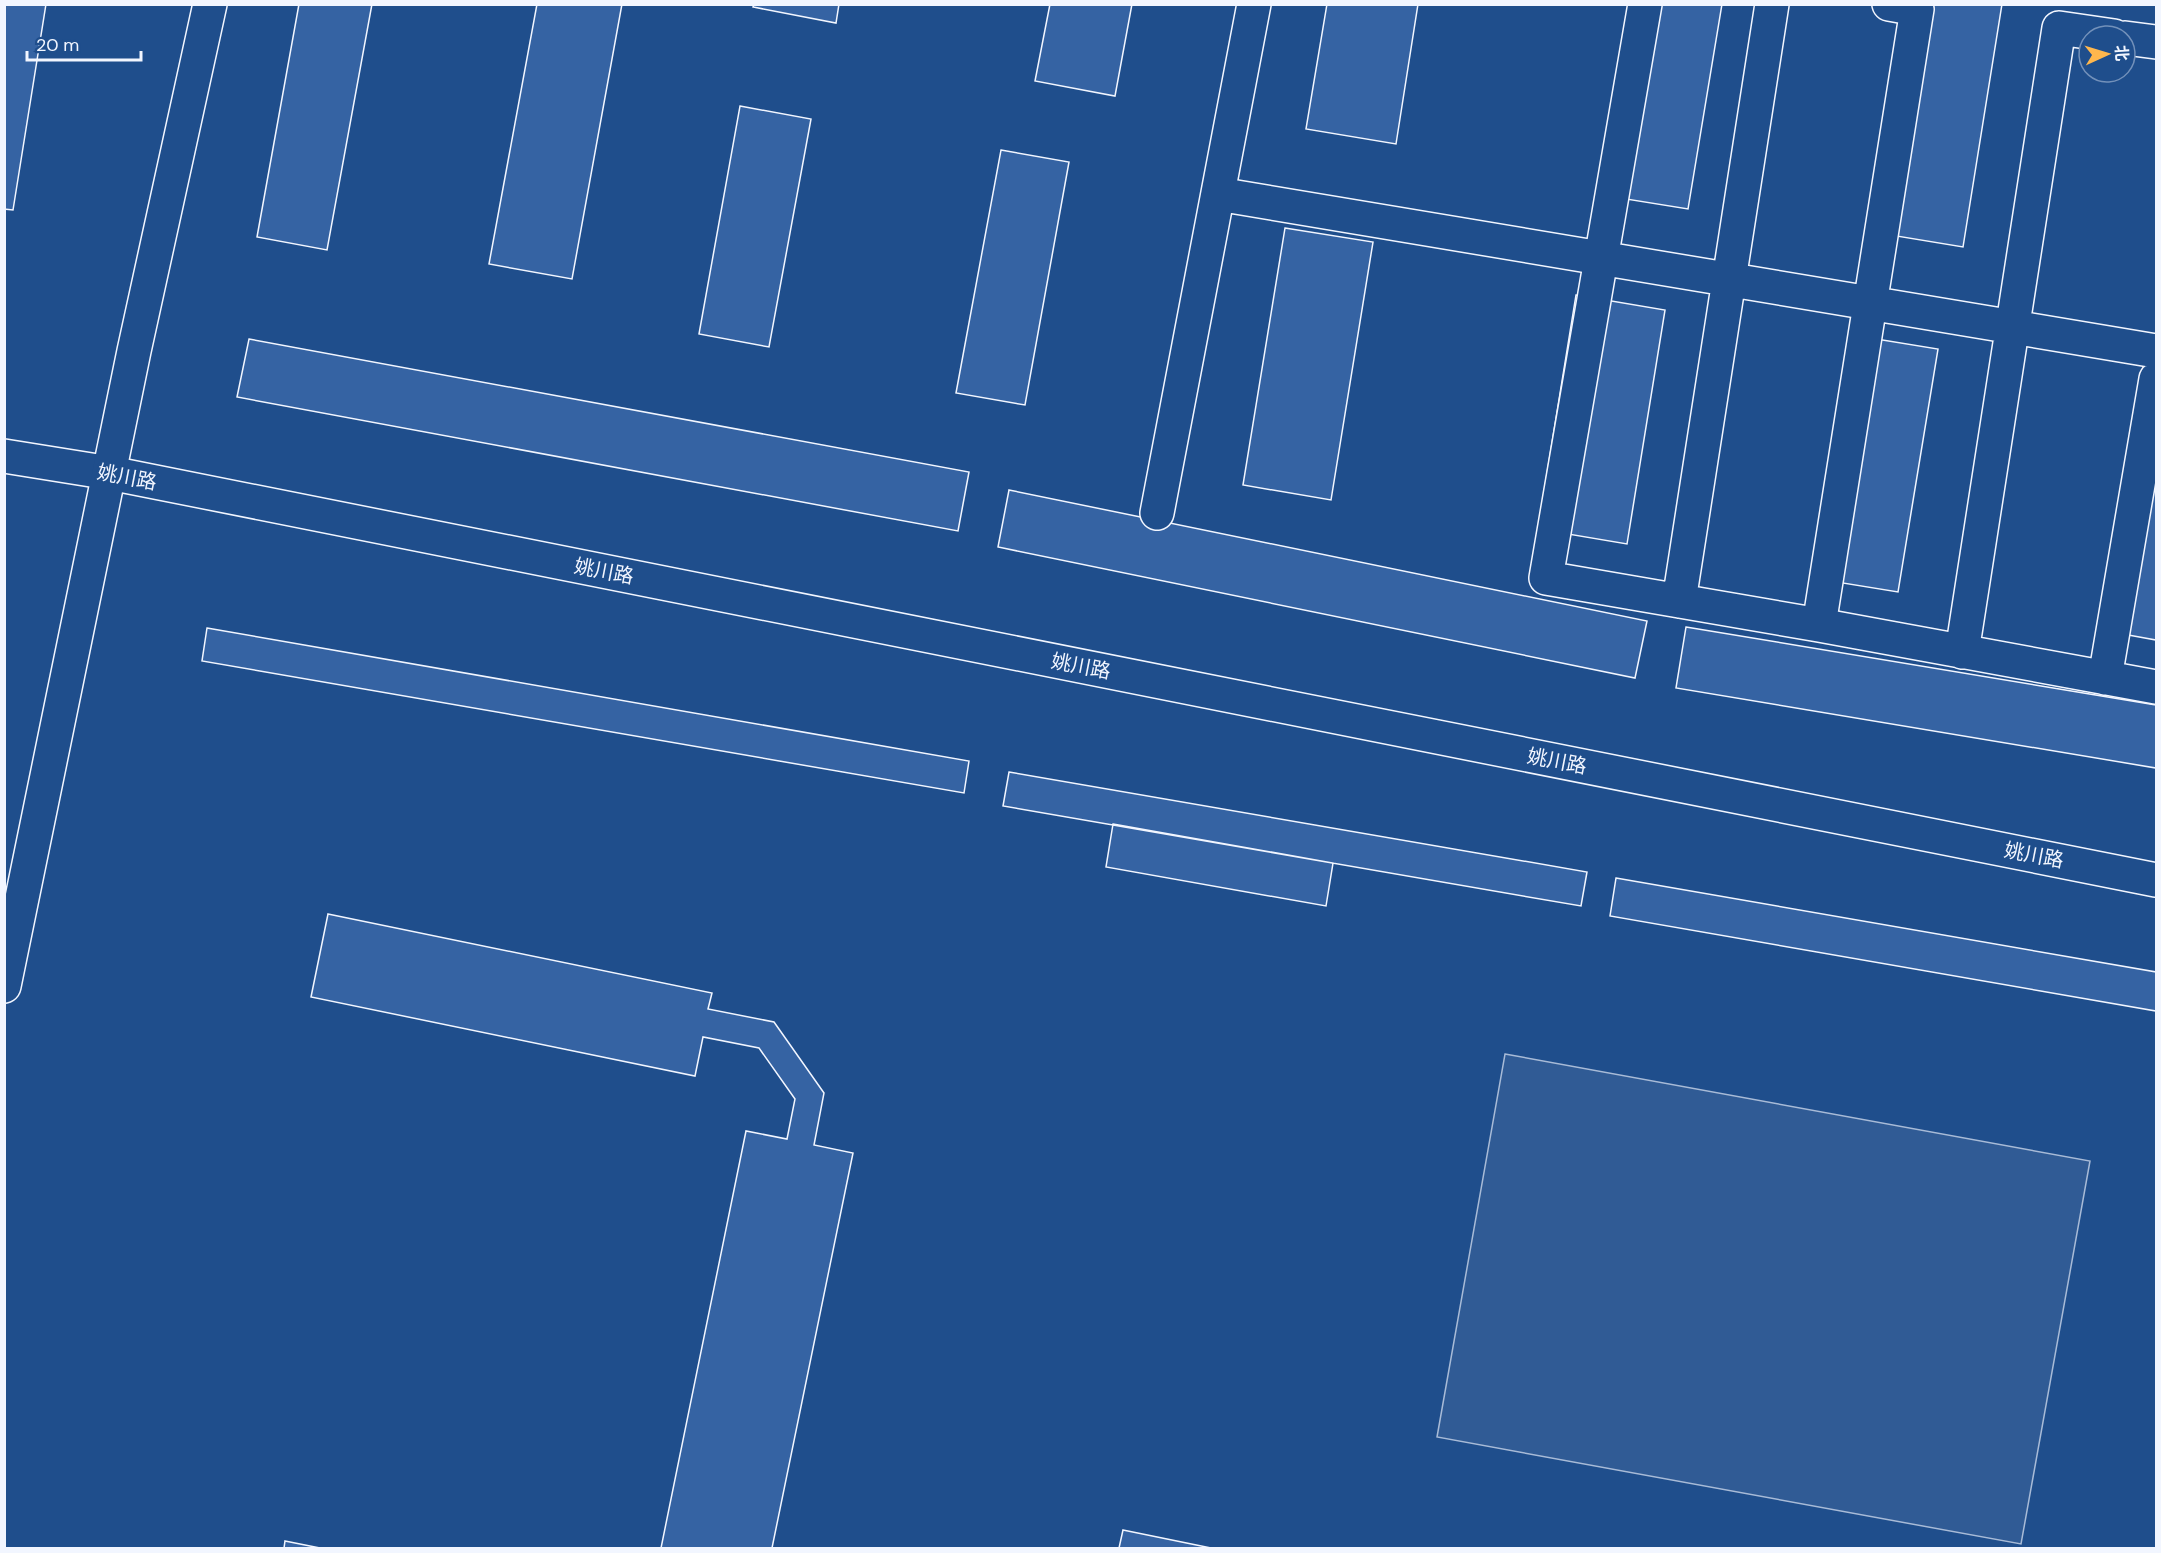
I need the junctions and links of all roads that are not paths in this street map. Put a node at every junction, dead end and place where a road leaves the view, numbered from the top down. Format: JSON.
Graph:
{"nodes":[{"id":1,"x":210,"y":4,"type":"edge"},
{"id":2,"x":1254,"y":4,"type":"edge"},
{"id":3,"x":1645,"y":4,"type":"edge"},
{"id":4,"x":1772,"y":4,"type":"edge"},
{"id":5,"x":1889,"y":4,"type":"edge"},
{"id":6,"x":2077,"y":31,"type":"edge"},
{"id":7,"x":2137,"y":40,"type":"edge"},
{"id":8,"x":2157,"y":42,"type":"edge"},
{"id":9,"x":1218,"y":194,"type":"junction"},
{"id":10,"x":1600,"y":258,"type":"junction"},
{"id":11,"x":1870,"y":303,"type":"junction"},
{"id":12,"x":2157,"y":351,"type":"edge"},
{"id":13,"x":2157,"y":379,"type":"edge"},
{"id":14,"x":4,"y":456,"type":"edge"},
{"id":15,"x":110,"y":473,"type":"junction"},
{"id":16,"x":1157,"y":513,"type":"dead end"},
{"id":17,"x":1679,"y":601,"type":"junction"},
{"id":18,"x":1819,"y":625,"type":"junction"},
{"id":19,"x":1962,"y":652,"type":"junction"},
{"id":20,"x":2105,"y":678,"type":"junction"},
{"id":21,"x":2157,"y":687,"type":"edge"},
{"id":22,"x":2157,"y":880,"type":"edge"},
{"id":23,"x":4,"y":986,"type":"edge"}],
"edges":[{"from":1,"to":15,"type":"street"},
{"from":2,"to":9,"type":"street"},
{"from":3,"to":10,"type":"street"},
{"from":4,"to":17,"type":"street"},
{"from":5,"to":11,"type":"street"},
{"from":6,"to":19,"type":"street"},
{"from":7,"to":8,"type":"street"},
{"from":9,"to":10,"type":"street"},
{"from":9,"to":16,"type":"street"},
{"from":10,"to":11,"type":"street"},
{"from":10,"to":17,"type":"street"},
{"from":11,"to":12,"type":"street"},
{"from":11,"to":18,"type":"street"},
{"from":13,"to":20,"type":"street"},
{"from":14,"to":15,"type":"street","name":"姚川路"},
{"from":15,"to":22,"type":"street","name":"姚川路"},
{"from":15,"to":23,"type":"street"},
{"from":17,"to":18,"type":"street"},
{"from":18,"to":19,"type":"street"},
{"from":19,"to":20,"type":"street"},
{"from":20,"to":21,"type":"street"}]}
